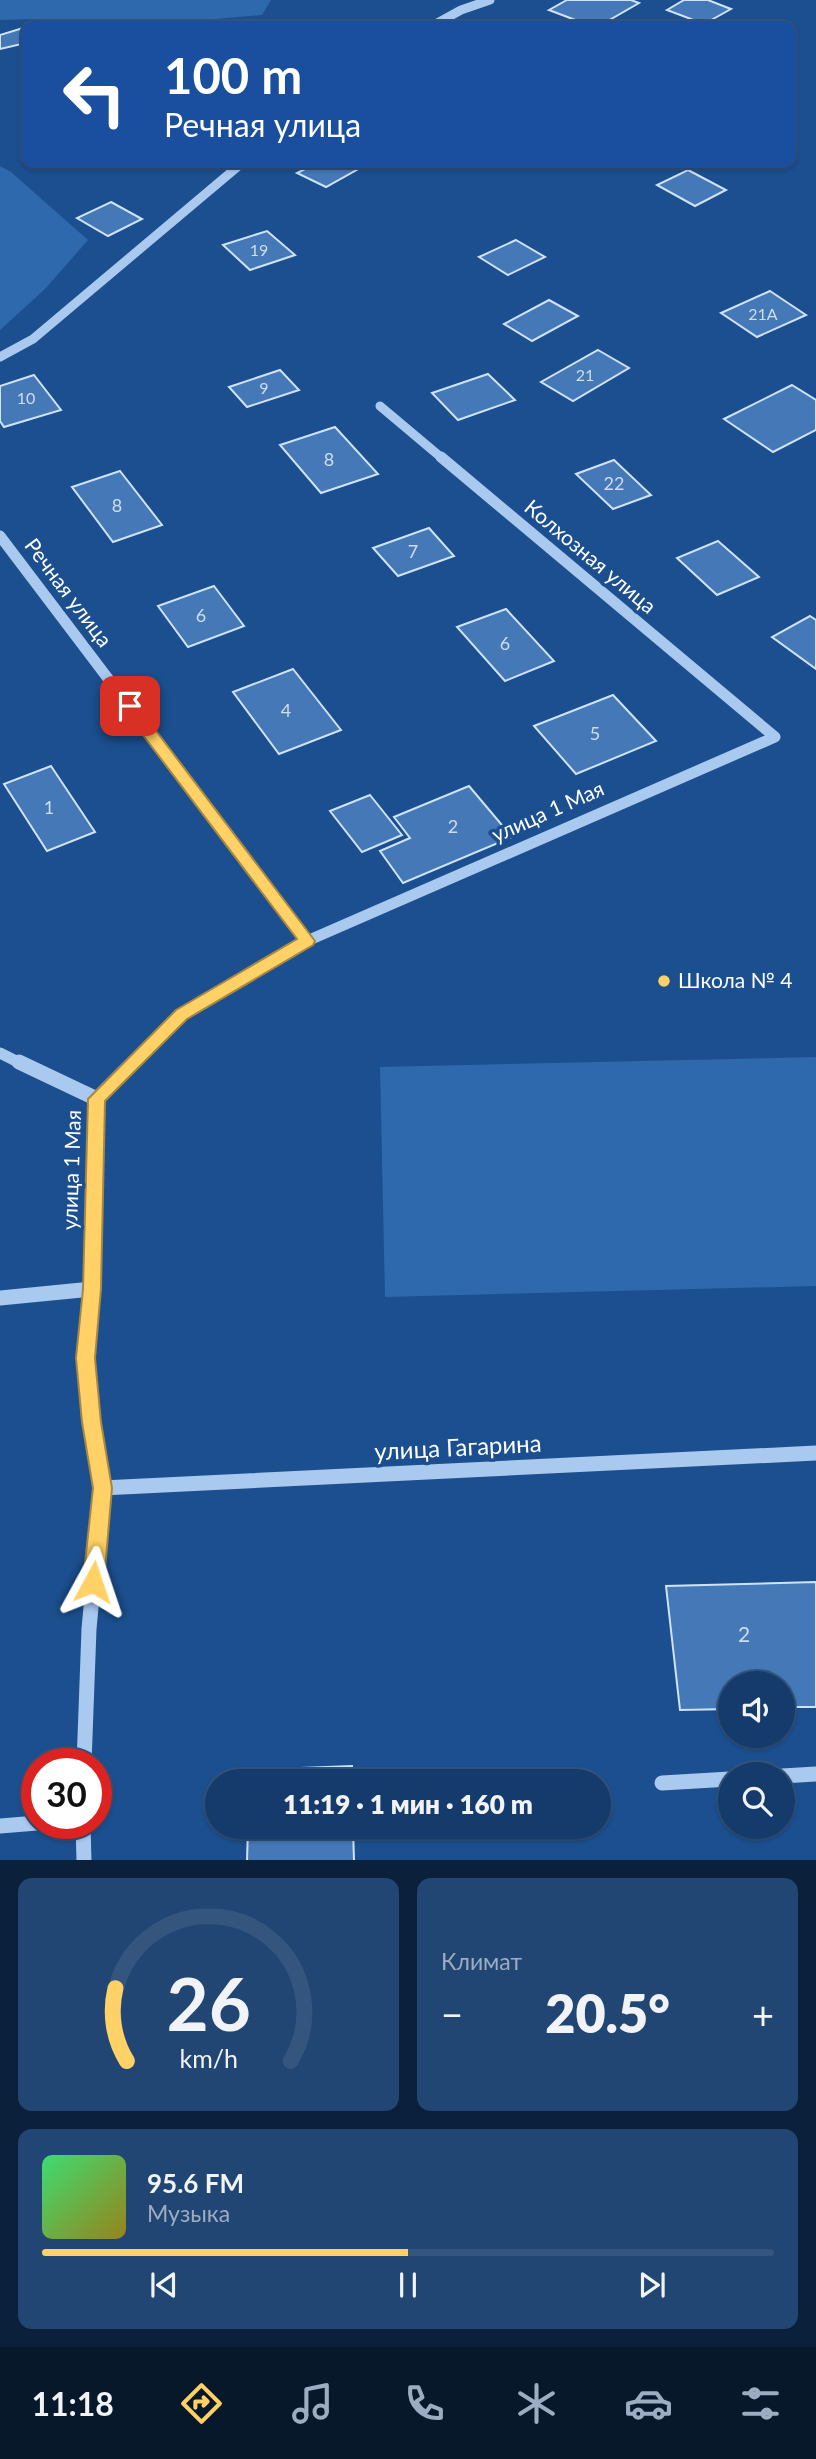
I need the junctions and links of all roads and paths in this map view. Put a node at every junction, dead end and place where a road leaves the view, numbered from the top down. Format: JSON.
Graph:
{"nodes":[{"id":1,"x":490,"y":0,"type":"edge"},
{"id":2,"x":441,"y":21,"type":"edge"},
{"id":3,"x":236,"y":168,"type":"edge"},
{"id":4,"x":0,"y":357,"type":"edge"},
{"id":5,"x":380,"y":406,"type":"dead end"},
{"id":6,"x":0,"y":536,"type":"edge"},
{"id":7,"x":775,"y":737,"type":"joint"},
{"id":8,"x":307,"y":941,"type":"junction"},
{"id":9,"x":0,"y":1053,"type":"edge"},
{"id":10,"x":97,"y":1099,"type":"junction"},
{"id":11,"x":92,"y":1289,"type":"junction"},
{"id":12,"x":0,"y":1298,"type":"edge"},
{"id":13,"x":816,"y":1453,"type":"edge"},
{"id":14,"x":102,"y":1488,"type":"junction"},
{"id":15,"x":85,"y":1748,"type":"edge"},
{"id":16,"x":816,"y":1774,"type":"edge"},
{"id":17,"x":795,"y":1775,"type":"edge"},
{"id":18,"x":718,"y":1780,"type":"edge"},
{"id":19,"x":662,"y":1783,"type":"dead end"},
{"id":20,"x":21,"y":1824,"type":"edge"},
{"id":21,"x":0,"y":1826,"type":"edge"},
{"id":22,"x":83,"y":1839,"type":"edge"},
{"id":23,"x":84,"y":1860,"type":"edge"}],
"edges":[{"from":1,"to":2,"type":"street"},
{"from":3,"to":4,"type":"street"},
{"from":5,"to":7,"type":"street","name":"Колхозная улица"},
{"from":6,"to":8,"type":"street","name":"Речная улица"},
{"from":7,"to":8,"type":"street","name":"улица 1 Мая"},
{"from":8,"to":10,"type":"street","name":"улица 1 Мая"},
{"from":9,"to":10,"type":"street"},
{"from":10,"to":11,"type":"street","name":"улица 1 Мая"},
{"from":11,"to":12,"type":"street"},
{"from":11,"to":14,"type":"street","name":"улица 1 Мая"},
{"from":13,"to":14,"type":"street","name":"улица Гагарина"},
{"from":14,"to":15,"type":"street","name":"улица 1 Мая"},
{"from":16,"to":17,"type":"street"},
{"from":18,"to":19,"type":"street"},
{"from":20,"to":21,"type":"street"},
{"from":22,"to":23,"type":"street"}]}
